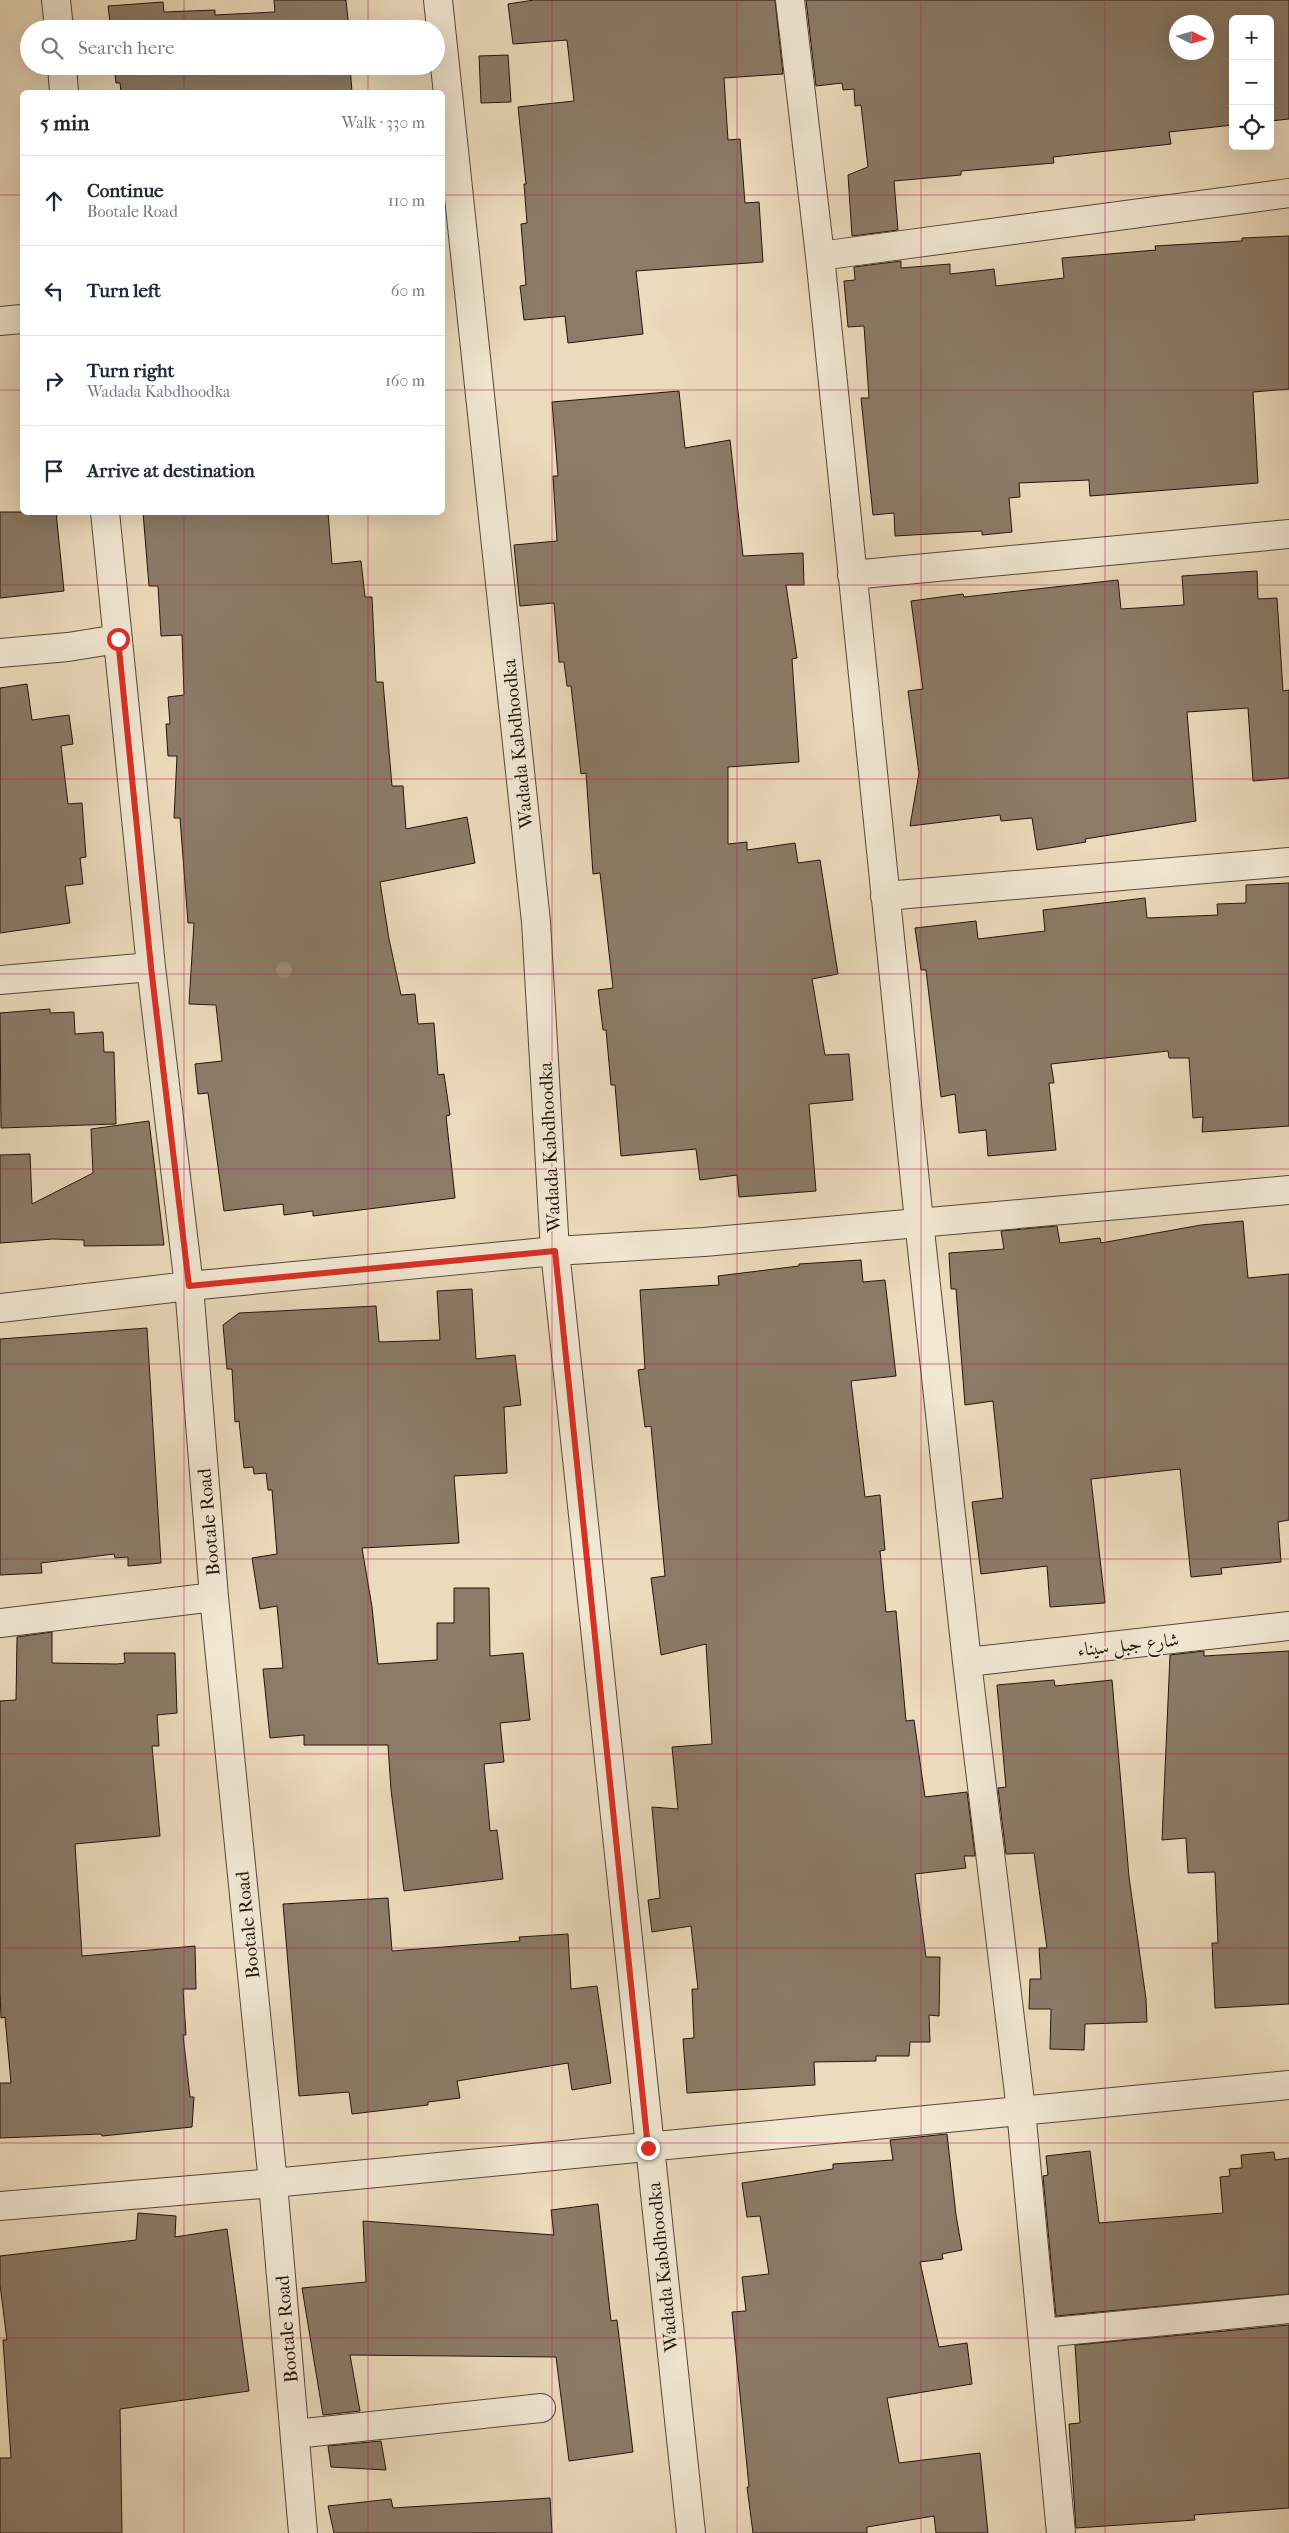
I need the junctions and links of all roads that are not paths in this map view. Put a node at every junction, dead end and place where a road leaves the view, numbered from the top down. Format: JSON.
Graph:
{"nodes":[{"id":1,"x":56,"y":0,"type":"edge"},
{"id":2,"x":438,"y":0,"type":"edge"},
{"id":3,"x":790,"y":0,"type":"edge"},
{"id":4,"x":57,"y":20,"type":"edge"},
{"id":5,"x":440,"y":20,"type":"edge"},
{"id":6,"x":445,"y":66,"type":"edge"},
{"id":7,"x":63,"y":75,"type":"edge"},
{"id":8,"x":64,"y":90,"type":"edge"},
{"id":9,"x":1289,"y":193,"type":"edge"},
{"id":10,"x":820,"y":256,"type":"junction"},
{"id":11,"x":20,"y":319,"type":"edge"},
{"id":12,"x":0,"y":322,"type":"edge"},
{"id":13,"x":105,"y":515,"type":"edge"},
{"id":14,"x":1289,"y":534,"type":"edge"},
{"id":15,"x":852,"y":574,"type":"junction"},
{"id":16,"x":118,"y":639,"type":"junction"},
{"id":17,"x":0,"y":653,"type":"edge"},
{"id":18,"x":1289,"y":862,"type":"edge"},
{"id":19,"x":885,"y":896,"type":"junction"},
{"id":20,"x":151,"y":967,"type":"junction"},
{"id":21,"x":0,"y":980,"type":"edge"},
{"id":22,"x":1289,"y":1190,"type":"edge"},
{"id":23,"x":919,"y":1221,"type":"junction"},
{"id":24,"x":555,"y":1251,"type":"junction"},
{"id":25,"x":189,"y":1286,"type":"junction"},
{"id":26,"x":0,"y":1308,"type":"edge"},
{"id":27,"x":214,"y":1597,"type":"junction"},
{"id":28,"x":0,"y":1624,"type":"edge"},
{"id":29,"x":1289,"y":1626,"type":"edge"},
{"id":30,"x":967,"y":1662,"type":"junction"},
{"id":31,"x":1289,"y":2085,"type":"edge"},
{"id":32,"x":1020,"y":2110,"type":"junction"},
{"id":33,"x":648,"y":2148,"type":"junction"},
{"id":34,"x":273,"y":2183,"type":"junction"},
{"id":35,"x":0,"y":2206,"type":"edge"},
{"id":36,"x":1289,"y":2310,"type":"edge"},
{"id":37,"x":1042,"y":2333,"type":"junction"},
{"id":38,"x":541,"y":2408,"type":"dead end"},
{"id":39,"x":295,"y":2434,"type":"junction"},
{"id":40,"x":303,"y":2533,"type":"edge"},
{"id":41,"x":691,"y":2533,"type":"edge"},
{"id":42,"x":1060,"y":2533,"type":"edge"}],
"edges":[{"from":1,"to":4,"type":"street"},
{"from":2,"to":5,"type":"street","name":"Wadada Kabdhoodka"},
{"from":3,"to":10,"type":"street"},
{"from":6,"to":24,"type":"street","name":"Wadada Kabdhoodka"},
{"from":7,"to":8,"type":"street"},
{"from":9,"to":10,"type":"street"},
{"from":10,"to":15,"type":"street"},
{"from":11,"to":12,"type":"street"},
{"from":13,"to":16,"type":"street","name":"Bootale Road"},
{"from":14,"to":15,"type":"street"},
{"from":15,"to":19,"type":"street"},
{"from":16,"to":17,"type":"street"},
{"from":16,"to":20,"type":"street","name":"Bootale Road"},
{"from":18,"to":19,"type":"street"},
{"from":19,"to":23,"type":"street"},
{"from":20,"to":21,"type":"street"},
{"from":20,"to":25,"type":"street","name":"Bootale Road"},
{"from":22,"to":23,"type":"street"},
{"from":23,"to":24,"type":"street"},
{"from":23,"to":30,"type":"street"},
{"from":24,"to":25,"type":"street"},
{"from":24,"to":33,"type":"street","name":"Wadada Kabdhoodka"},
{"from":25,"to":26,"type":"street"},
{"from":25,"to":27,"type":"street","name":"Bootale Road"},
{"from":27,"to":28,"type":"street"},
{"from":27,"to":34,"type":"street","name":"Bootale Road"},
{"from":29,"to":30,"type":"street","name":"شارع جبل سيناء"},
{"from":30,"to":32,"type":"street"},
{"from":31,"to":32,"type":"street"},
{"from":32,"to":33,"type":"street"},
{"from":32,"to":37,"type":"street"},
{"from":33,"to":34,"type":"street"},
{"from":33,"to":41,"type":"street","name":"Wadada Kabdhoodka"},
{"from":34,"to":35,"type":"street"},
{"from":34,"to":39,"type":"street","name":"Bootale Road"},
{"from":36,"to":37,"type":"street"},
{"from":37,"to":42,"type":"street"},
{"from":38,"to":39,"type":"street"},
{"from":39,"to":40,"type":"street","name":"Bootale Road"}]}
